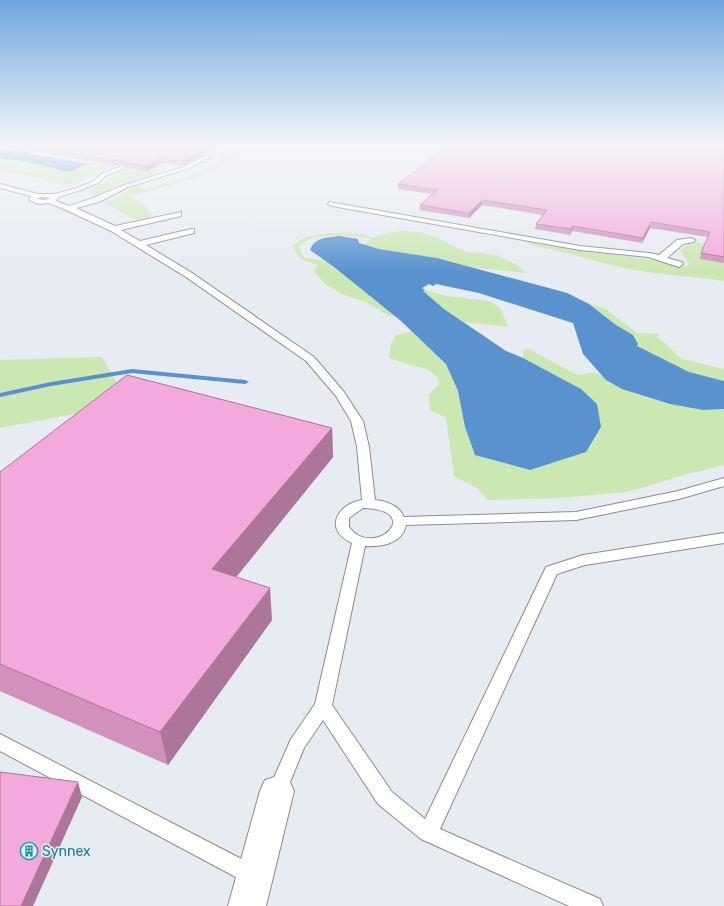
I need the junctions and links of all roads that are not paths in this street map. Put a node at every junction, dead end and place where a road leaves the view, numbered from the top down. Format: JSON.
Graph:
{"nodes":[{"id":1,"x":9,"y":188,"type":"edge"},
{"id":2,"x":81,"y":188,"type":"edge"},
{"id":3,"x":121,"y":188,"type":"edge"},
{"id":4,"x":52,"y":198,"type":"junction"},
{"id":5,"x":332,"y":204,"type":"dead end"},
{"id":6,"x":69,"y":208,"type":"junction"},
{"id":7,"x":178,"y":214,"type":"dead end"},
{"id":8,"x":114,"y":229,"type":"junction"},
{"id":9,"x":192,"y":231,"type":"dead end"},
{"id":10,"x":691,"y":240,"type":"dead end"},
{"id":11,"x":139,"y":244,"type":"junction"},
{"id":12,"x":660,"y":259,"type":"junction"},
{"id":13,"x":679,"y":264,"type":"dead end"},
{"id":14,"x":724,"y":482,"type":"edge"},
{"id":15,"x":369,"y":504,"type":"junction"},
{"id":16,"x":401,"y":521,"type":"junction"},
{"id":17,"x":724,"y":538,"type":"edge"},
{"id":18,"x":359,"y":541,"type":"junction"},
{"id":19,"x":323,"y":706,"type":"junction"},
{"id":20,"x":0,"y":742,"type":"edge"},
{"id":21,"x":277,"y":791,"type":"joint"},
{"id":22,"x":428,"y":832,"type":"junction"},
{"id":23,"x":251,"y":891,"type":"edge"},
{"id":24,"x":594,"y":906,"type":"edge"}],
"edges":[{"from":1,"to":4,"type":"lane"},
{"from":2,"to":4,"type":"lane"},
{"from":3,"to":6,"type":"lane"},
{"from":4,"to":6,"type":"lane"},
{"from":5,"to":12,"type":"lane"},
{"from":6,"to":8,"type":"lane"},
{"from":7,"to":8,"type":"lane"},
{"from":8,"to":11,"type":"lane"},
{"from":9,"to":11,"type":"lane"},
{"from":10,"to":12,"type":"lane"},
{"from":11,"to":15,"type":"lane"},
{"from":12,"to":13,"type":"lane"},
{"from":14,"to":16,"type":"lane"},
{"from":15,"to":16,"type":"lane"},
{"from":15,"to":18,"type":"lane"},
{"from":16,"to":18,"type":"lane"},
{"from":17,"to":22,"type":"lane"},
{"from":18,"to":19,"type":"lane"},
{"from":19,"to":21,"type":"lane"},
{"from":19,"to":22,"type":"lane"},
{"from":20,"to":23,"type":"lane"},
{"from":21,"to":23,"type":"street"},
{"from":22,"to":24,"type":"lane"}]}
